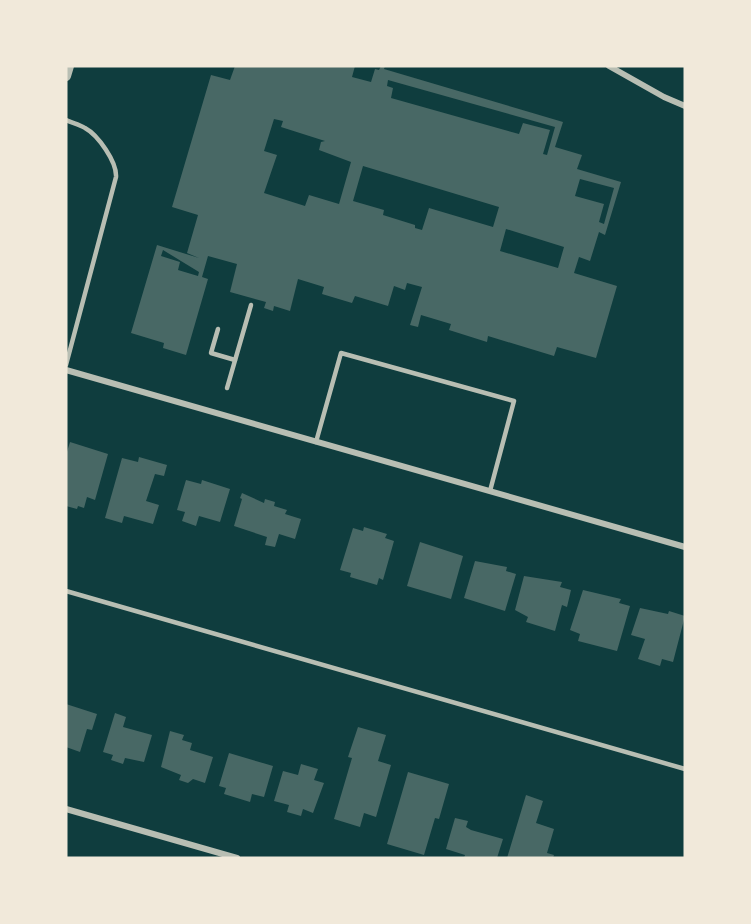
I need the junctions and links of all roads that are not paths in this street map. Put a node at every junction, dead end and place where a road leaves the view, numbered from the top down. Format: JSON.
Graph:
{"nodes":[{"id":1,"x":69,"y":66,"type":"edge"},
{"id":2,"x":609,"y":66,"type":"edge"},
{"id":3,"x":66,"y":76,"type":"edge"},
{"id":4,"x":685,"y":106,"type":"edge"},
{"id":5,"x":66,"y":120,"type":"edge"},
{"id":6,"x":251,"y":305,"type":"dead end"},
{"id":7,"x":218,"y":328,"type":"dead end"},
{"id":8,"x":235,"y":360,"type":"junction"},
{"id":9,"x":66,"y":365,"type":"edge"},
{"id":10,"x":66,"y":370,"type":"edge"},
{"id":11,"x":227,"y":388,"type":"dead end"},
{"id":12,"x":316,"y":442,"type":"junction"},
{"id":13,"x":490,"y":491,"type":"junction"},
{"id":14,"x":685,"y":548,"type":"edge"},
{"id":15,"x":66,"y":591,"type":"edge"},
{"id":16,"x":685,"y":769,"type":"edge"},
{"id":17,"x":66,"y":809,"type":"edge"},
{"id":18,"x":237,"y":858,"type":"edge"}],
"edges":[{"from":1,"to":3,"type":"street"},
{"from":2,"to":4,"type":"street"},
{"from":5,"to":9,"type":"lane"},
{"from":6,"to":8,"type":"lane"},
{"from":7,"to":8,"type":"lane"},
{"from":8,"to":11,"type":"lane"},
{"from":10,"to":12,"type":"street"},
{"from":12,"to":13,"type":"street"},
{"from":12,"to":13,"type":"lane"},
{"from":13,"to":14,"type":"street"},
{"from":15,"to":16,"type":"lane"},
{"from":17,"to":18,"type":"street"}]}
